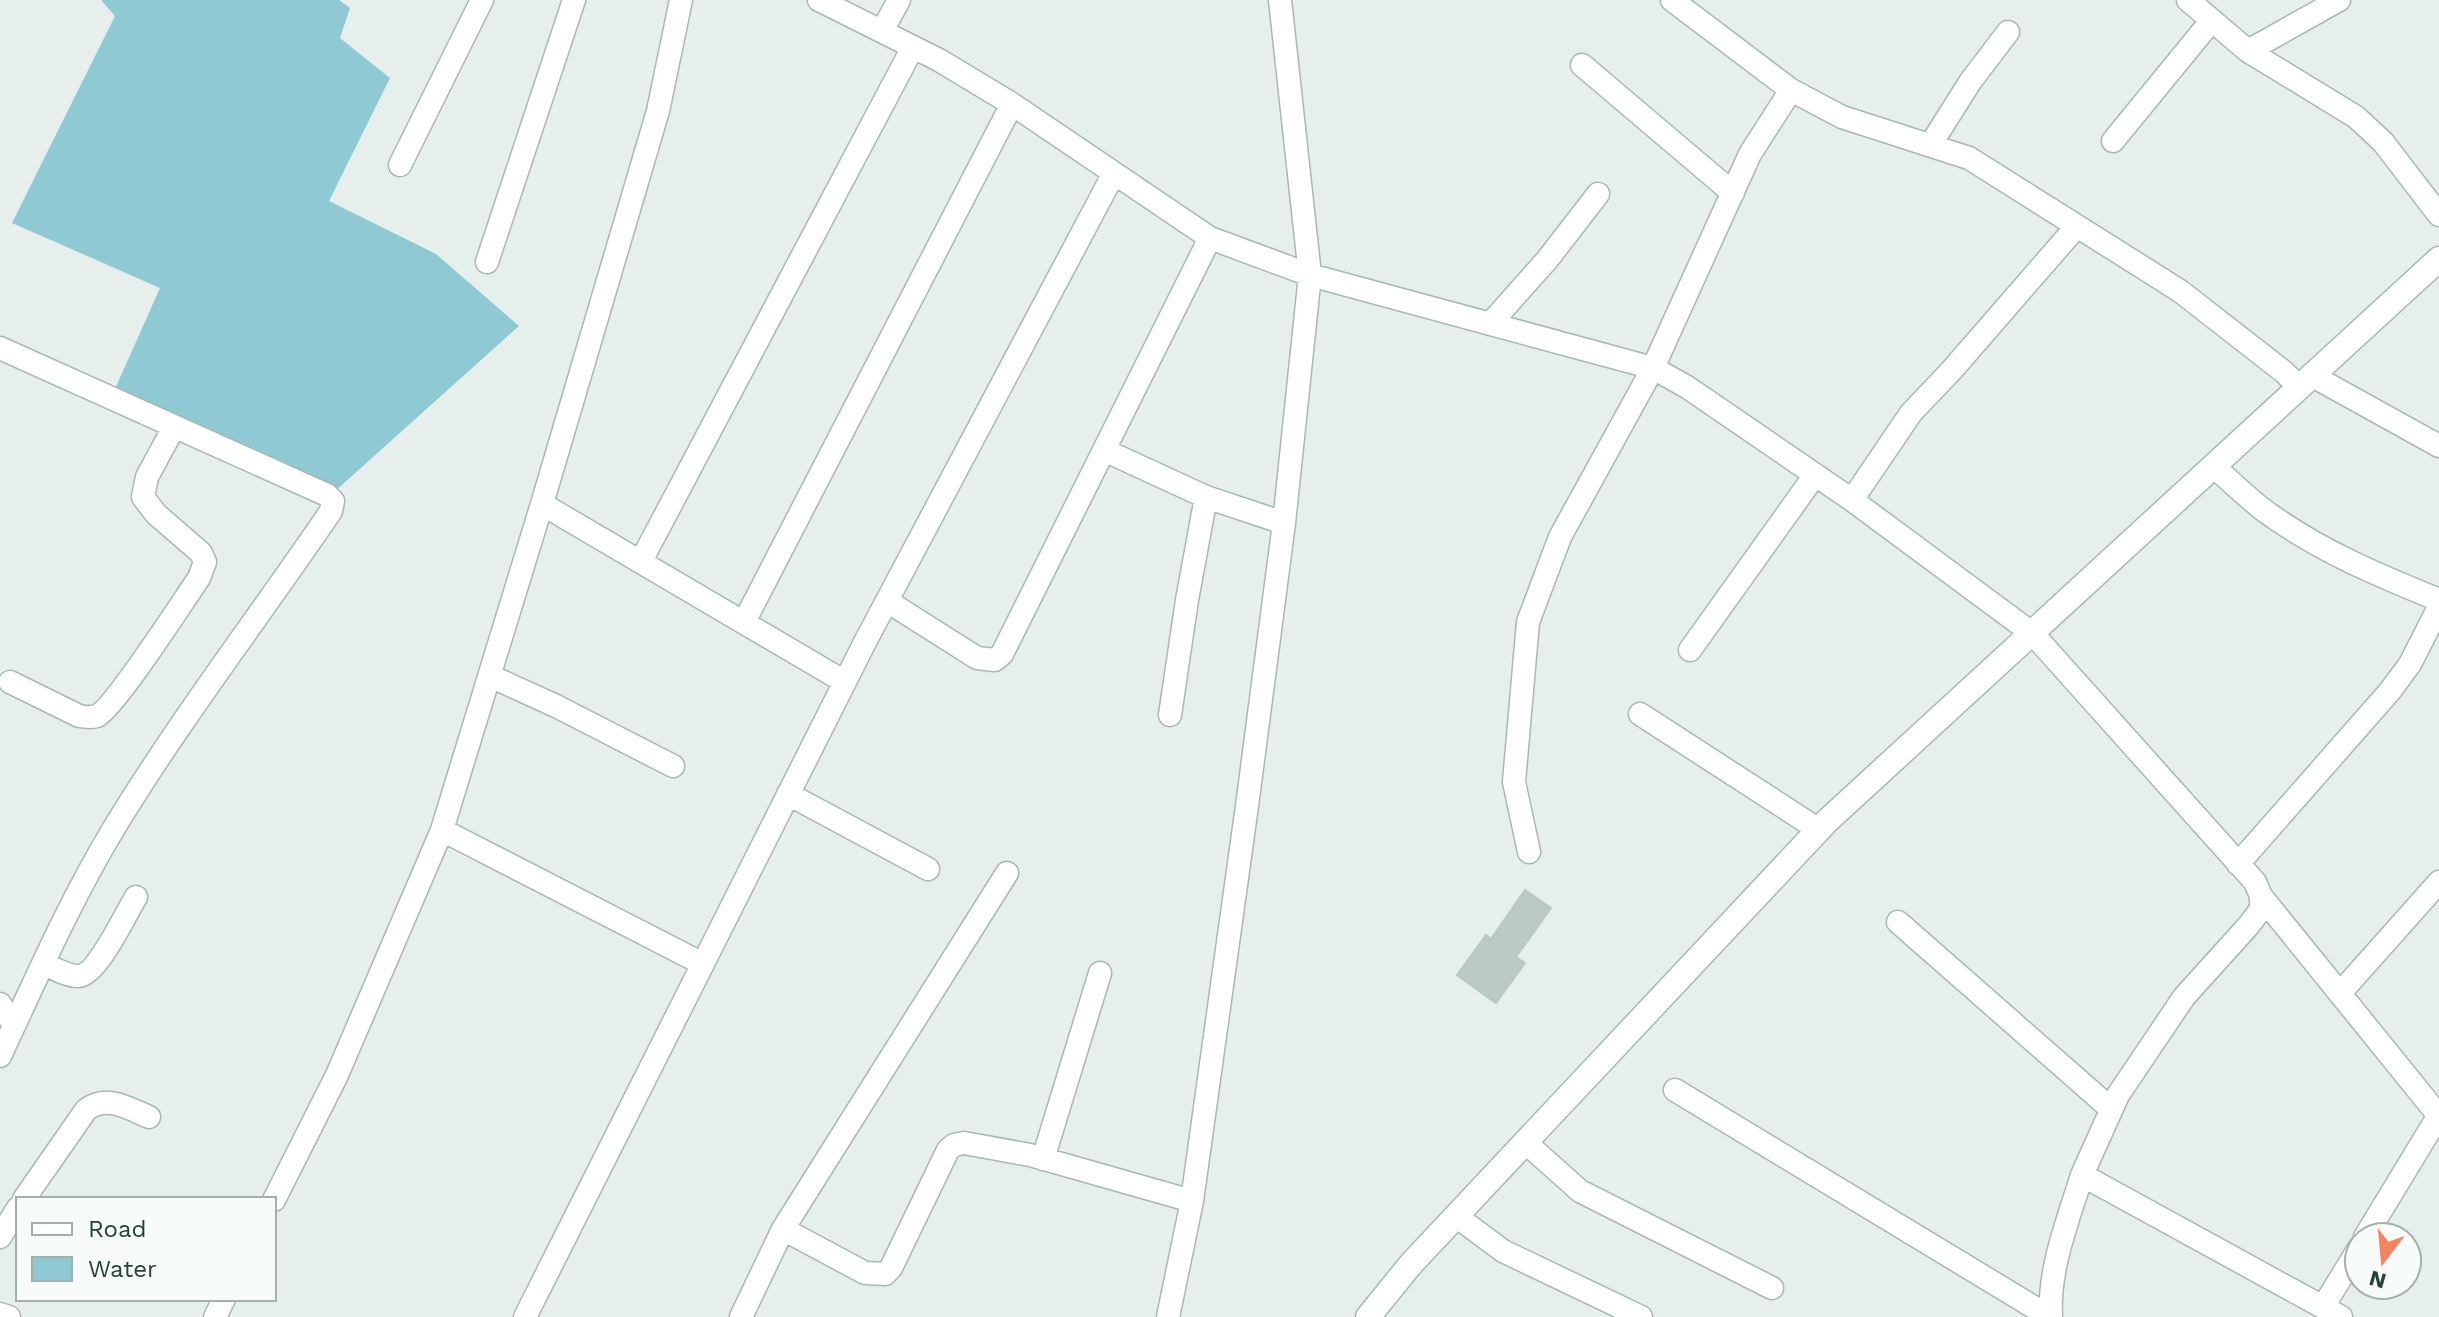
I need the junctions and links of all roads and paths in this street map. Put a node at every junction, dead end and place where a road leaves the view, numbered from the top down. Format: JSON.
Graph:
{"nodes":[{"id":1,"x":482,"y":0,"type":"edge"},
{"id":2,"x":574,"y":0,"type":"edge"},
{"id":3,"x":681,"y":0,"type":"edge"},
{"id":4,"x":819,"y":0,"type":"edge"},
{"id":5,"x":899,"y":0,"type":"edge"},
{"id":6,"x":1280,"y":0,"type":"edge"},
{"id":7,"x":1672,"y":0,"type":"edge"},
{"id":8,"x":2188,"y":0,"type":"edge"},
{"id":9,"x":2339,"y":0,"type":"edge"},
{"id":10,"x":2212,"y":20,"type":"junction"},
{"id":11,"x":882,"y":31,"type":"junction"},
{"id":12,"x":2008,"y":32,"type":"dead end"},
{"id":13,"x":913,"y":47,"type":"junction"},
{"id":14,"x":2248,"y":51,"type":"junction"},
{"id":15,"x":1582,"y":65,"type":"dead end"},
{"id":16,"x":1791,"y":90,"type":"junction"},
{"id":17,"x":1012,"y":104,"type":"junction"},
{"id":18,"x":2113,"y":141,"type":"dead end"},
{"id":19,"x":1931,"y":144,"type":"junction"},
{"id":20,"x":400,"y":165,"type":"dead end"},
{"id":21,"x":1113,"y":175,"type":"junction"},
{"id":22,"x":1733,"y":193,"type":"junction"},
{"id":23,"x":1598,"y":194,"type":"dead end"},
{"id":24,"x":2439,"y":215,"type":"edge"},
{"id":25,"x":2077,"y":226,"type":"junction"},
{"id":26,"x":1210,"y":238,"type":"junction"},
{"id":27,"x":487,"y":262,"type":"dead end"},
{"id":28,"x":2435,"y":269,"type":"edge"},
{"id":29,"x":1310,"y":275,"type":"junction"},
{"id":30,"x":1490,"y":324,"type":"junction"},
{"id":31,"x":0,"y":348,"type":"edge"},
{"id":32,"x":1653,"y":368,"type":"junction"},
{"id":33,"x":2305,"y":381,"type":"junction"},
{"id":34,"x":174,"y":427,"type":"junction"},
{"id":35,"x":2439,"y":446,"type":"edge"},
{"id":36,"x":1106,"y":451,"type":"junction"},
{"id":37,"x":2213,"y":466,"type":"junction"},
{"id":38,"x":1815,"y":475,"type":"junction"},
{"id":39,"x":1206,"y":497,"type":"junction"},
{"id":40,"x":1852,"y":500,"type":"junction"},
{"id":41,"x":542,"y":504,"type":"junction"},
{"id":42,"x":1284,"y":523,"type":"junction"},
{"id":43,"x":641,"y":561,"type":"junction"},
{"id":44,"x":2439,"y":600,"type":"edge"},
{"id":45,"x":887,"y":601,"type":"junction"},
{"id":46,"x":2439,"y":607,"type":"edge"},
{"id":47,"x":744,"y":622,"type":"junction"},
{"id":48,"x":2033,"y":634,"type":"junction"},
{"id":49,"x":1690,"y":650,"type":"dead end"},
{"id":50,"x":490,"y":676,"type":"junction"},
{"id":51,"x":10,"y":682,"type":"dead end"},
{"id":52,"x":845,"y":682,"type":"junction"},
{"id":53,"x":1640,"y":714,"type":"dead end"},
{"id":54,"x":1170,"y":715,"type":"dead end"},
{"id":55,"x":673,"y":766,"type":"dead end"},
{"id":56,"x":788,"y":794,"type":"junction"},
{"id":57,"x":442,"y":830,"type":"junction"},
{"id":58,"x":1819,"y":830,"type":"junction"},
{"id":59,"x":1529,"y":852,"type":"dead end"},
{"id":60,"x":2238,"y":864,"type":"junction"},
{"id":61,"x":928,"y":869,"type":"dead end"},
{"id":62,"x":1007,"y":873,"type":"dead end"},
{"id":63,"x":2439,"y":882,"type":"edge"},
{"id":64,"x":2261,"y":896,"type":"junction"},
{"id":65,"x":136,"y":897,"type":"dead end"},
{"id":66,"x":1898,"y":922,"type":"dead end"},
{"id":67,"x":43,"y":963,"type":"junction"},
{"id":68,"x":703,"y":964,"type":"junction"},
{"id":69,"x":1100,"y":973,"type":"dead end"},
{"id":70,"x":2341,"y":992,"type":"junction"},
{"id":71,"x":0,"y":1004,"type":"edge"},
{"id":72,"x":14,"y":1025,"type":"junction"},
{"id":73,"x":0,"y":1056,"type":"edge"},
{"id":74,"x":1675,"y":1090,"type":"dead end"},
{"id":75,"x":2110,"y":1108,"type":"junction"},
{"id":76,"x":2439,"y":1116,"type":"edge"},
{"id":77,"x":149,"y":1117,"type":"dead end"},
{"id":78,"x":1525,"y":1142,"type":"junction"},
{"id":79,"x":1043,"y":1159,"type":"junction"},
{"id":80,"x":2082,"y":1175,"type":"junction"},
{"id":81,"x":25,"y":1197,"type":"edge"},
{"id":82,"x":276,"y":1197,"type":"edge"},
{"id":83,"x":1192,"y":1201,"type":"junction"},
{"id":84,"x":16,"y":1211,"type":"edge"},
{"id":85,"x":1456,"y":1216,"type":"junction"},
{"id":86,"x":2375,"y":1221,"type":"edge"},
{"id":87,"x":783,"y":1229,"type":"junction"},
{"id":88,"x":0,"y":1237,"type":"edge"},
{"id":89,"x":2343,"y":1286,"type":"edge"},
{"id":90,"x":1772,"y":1288,"type":"dead end"},
{"id":91,"x":2332,"y":1312,"type":"edge"},
{"id":92,"x":0,"y":1314,"type":"edge"},
{"id":93,"x":1369,"y":1316,"type":"edge"},
{"id":94,"x":9,"y":1317,"type":"edge"},
{"id":95,"x":525,"y":1317,"type":"edge"},
{"id":96,"x":741,"y":1317,"type":"edge"},
{"id":97,"x":1168,"y":1317,"type":"edge"},
{"id":98,"x":1641,"y":1317,"type":"edge"},
{"id":99,"x":2051,"y":1317,"type":"edge"}],
"edges":[{"from":1,"to":20,"type":"street"},
{"from":2,"to":27,"type":"street"},
{"from":3,"to":41,"type":"street"},
{"from":4,"to":11,"type":"street"},
{"from":5,"to":11,"type":"street"},
{"from":6,"to":29,"type":"street"},
{"from":7,"to":16,"type":"street"},
{"from":8,"to":10,"type":"street"},
{"from":9,"to":14,"type":"street"},
{"from":10,"to":14,"type":"street"},
{"from":10,"to":18,"type":"street"},
{"from":11,"to":13,"type":"street"},
{"from":12,"to":19,"type":"street"},
{"from":13,"to":17,"type":"street"},
{"from":13,"to":43,"type":"street"},
{"from":14,"to":24,"type":"street"},
{"from":15,"to":22,"type":"street"},
{"from":16,"to":19,"type":"street"},
{"from":16,"to":22,"type":"street"},
{"from":17,"to":21,"type":"street"},
{"from":17,"to":47,"type":"street"},
{"from":19,"to":25,"type":"street"},
{"from":21,"to":26,"type":"street"},
{"from":21,"to":45,"type":"street"},
{"from":22,"to":32,"type":"street"},
{"from":23,"to":30,"type":"street"},
{"from":25,"to":33,"type":"street"},
{"from":25,"to":40,"type":"street"},
{"from":26,"to":29,"type":"street"},
{"from":26,"to":36,"type":"street"},
{"from":28,"to":33,"type":"street"},
{"from":29,"to":30,"type":"street"},
{"from":29,"to":42,"type":"street"},
{"from":30,"to":32,"type":"street"},
{"from":31,"to":34,"type":"street"},
{"from":32,"to":38,"type":"street"},
{"from":32,"to":59,"type":"street"},
{"from":33,"to":35,"type":"street"},
{"from":33,"to":37,"type":"street"},
{"from":34,"to":51,"type":"street"},
{"from":34,"to":67,"type":"street"},
{"from":36,"to":39,"type":"street"},
{"from":36,"to":45,"type":"street"},
{"from":37,"to":44,"type":"street"},
{"from":37,"to":48,"type":"street"},
{"from":38,"to":40,"type":"street"},
{"from":38,"to":49,"type":"street"},
{"from":39,"to":42,"type":"street"},
{"from":39,"to":54,"type":"street"},
{"from":40,"to":48,"type":"street"},
{"from":41,"to":43,"type":"street"},
{"from":41,"to":50,"type":"street"},
{"from":42,"to":83,"type":"street"},
{"from":43,"to":47,"type":"street"},
{"from":45,"to":52,"type":"street"},
{"from":46,"to":60,"type":"street"},
{"from":47,"to":52,"type":"street"},
{"from":48,"to":58,"type":"street"},
{"from":48,"to":60,"type":"street"},
{"from":50,"to":55,"type":"street"},
{"from":50,"to":57,"type":"street"},
{"from":52,"to":56,"type":"street"},
{"from":53,"to":58,"type":"street"},
{"from":56,"to":61,"type":"street"},
{"from":56,"to":68,"type":"street"},
{"from":57,"to":68,"type":"street"},
{"from":57,"to":82,"type":"street"},
{"from":58,"to":78,"type":"street"},
{"from":60,"to":64,"type":"street"},
{"from":62,"to":87,"type":"street"},
{"from":63,"to":70,"type":"street"},
{"from":64,"to":70,"type":"street"},
{"from":64,"to":75,"type":"street"},
{"from":65,"to":67,"type":"street"},
{"from":66,"to":75,"type":"street"},
{"from":67,"to":72,"type":"street"},
{"from":68,"to":95,"type":"street"},
{"from":69,"to":79,"type":"street"},
{"from":70,"to":76,"type":"street"},
{"from":71,"to":72,"type":"street"},
{"from":72,"to":73,"type":"street"},
{"from":74,"to":99,"type":"street"},
{"from":75,"to":80,"type":"street"},
{"from":76,"to":86,"type":"street"},
{"from":77,"to":81,"type":"street"},
{"from":78,"to":85,"type":"street"},
{"from":78,"to":90,"type":"street"},
{"from":79,"to":83,"type":"street"},
{"from":79,"to":87,"type":"street"},
{"from":80,"to":91,"type":"street"},
{"from":80,"to":99,"type":"street"},
{"from":83,"to":97,"type":"street"},
{"from":84,"to":88,"type":"street"},
{"from":85,"to":93,"type":"street"},
{"from":85,"to":98,"type":"street"},
{"from":87,"to":96,"type":"street"},
{"from":89,"to":91,"type":"street"},
{"from":92,"to":94,"type":"street"}]}
